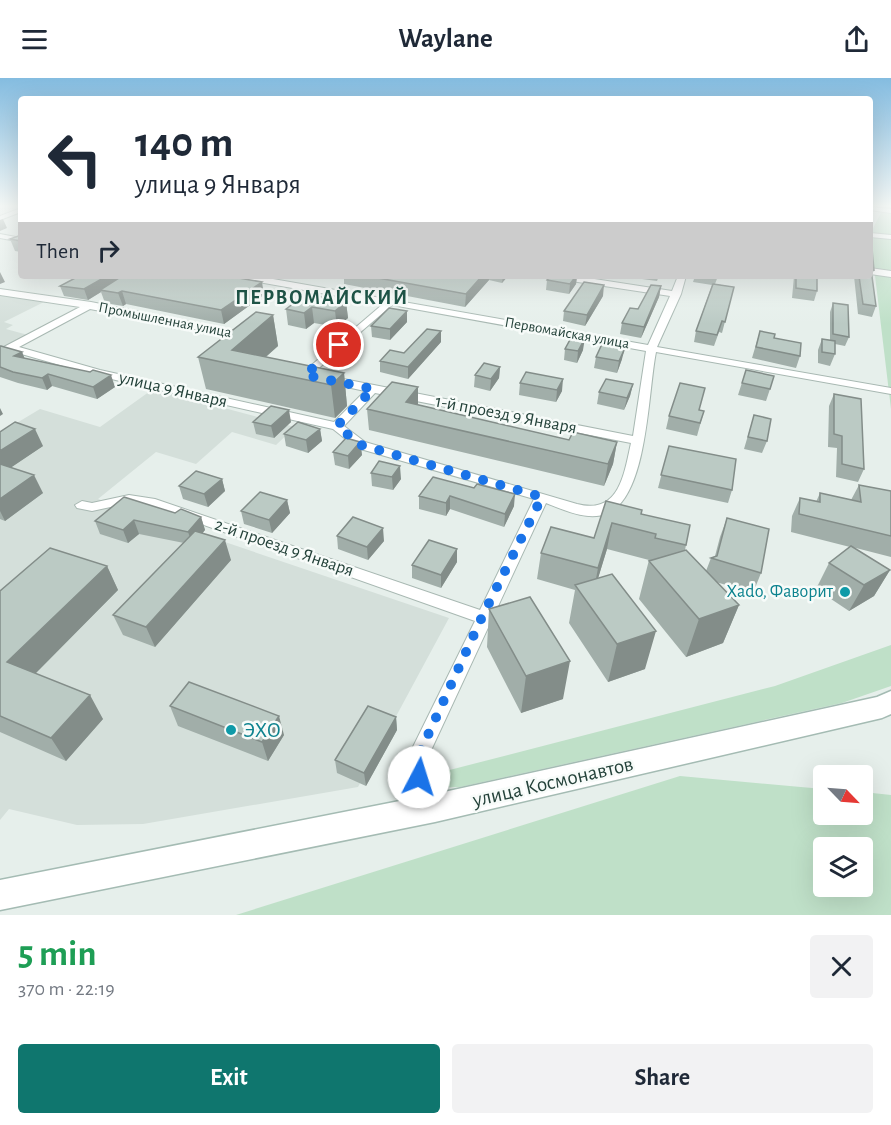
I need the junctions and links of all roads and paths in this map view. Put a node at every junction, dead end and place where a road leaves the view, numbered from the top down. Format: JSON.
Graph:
{"nodes":[{"id":1,"x":873,"y":271,"type":"edge"},
{"id":2,"x":891,"y":274,"type":"edge"},
{"id":3,"x":266,"y":279,"type":"edge"},
{"id":4,"x":578,"y":279,"type":"edge"},
{"id":5,"x":681,"y":279,"type":"edge"},
{"id":6,"x":0,"y":292,"type":"edge"},
{"id":7,"x":677,"y":294,"type":"junction"},
{"id":8,"x":99,"y":300,"type":"edge"},
{"id":9,"x":390,"y":302,"type":"junction"},
{"id":10,"x":89,"y":306,"type":"junction"},
{"id":11,"x":241,"y":335,"type":"edge"},
{"id":12,"x":652,"y":347,"type":"junction"},
{"id":13,"x":11,"y":348,"type":"junction"},
{"id":14,"x":0,"y":353,"type":"edge"},
{"id":15,"x":373,"y":389,"type":"junction"},
{"id":16,"x":891,"y":391,"type":"edge"},
{"id":17,"x":337,"y":426,"type":"junction"},
{"id":18,"x":639,"y":441,"type":"junction"},
{"id":19,"x":542,"y":497,"type":"junction"},
{"id":20,"x":82,"y":505,"type":"dead end"},
{"id":21,"x":482,"y":617,"type":"junction"},
{"id":22,"x":891,"y":702,"type":"edge"},
{"id":23,"x":435,"y":808,"type":"junction"},
{"id":24,"x":5,"y":897,"type":"edge"}],
"edges":[{"from":1,"to":2,"type":"street"},
{"from":3,"to":9,"type":"street","name":"Первомайская улица"},
{"from":4,"to":7,"type":"street"},
{"from":5,"to":7,"type":"street","name":"улица 9 Января"},
{"from":6,"to":10,"type":"street"},
{"from":7,"to":12,"type":"street","name":"улица 9 Января"},
{"from":8,"to":10,"type":"street","name":"Промышленная улица"},
{"from":9,"to":12,"type":"street","name":"Первомайская улица"},
{"from":9,"to":15,"type":"street"},
{"from":10,"to":11,"type":"street","name":"Промышленная улица"},
{"from":10,"to":13,"type":"street","name":"Промышленная улица"},
{"from":12,"to":16,"type":"street","name":"Первомайская улица"},
{"from":12,"to":18,"type":"street","name":"улица 9 Января"},
{"from":13,"to":14,"type":"street","name":"Промышленная улица"},
{"from":13,"to":17,"type":"street","name":"улица 9 Января"},
{"from":15,"to":17,"type":"street"},
{"from":15,"to":18,"type":"street","name":"1-й проезд 9 Января"},
{"from":17,"to":19,"type":"street","name":"улица 9 Января"},
{"from":18,"to":19,"type":"street","name":"улица 9 Января"},
{"from":19,"to":21,"type":"street"},
{"from":20,"to":21,"type":"street","name":"2-й проезд 9 Января"},
{"from":21,"to":23,"type":"street"},
{"from":22,"to":23,"type":"main road","name":"улица Космонавтов"},
{"from":23,"to":24,"type":"main road","name":"улица Космонавтов"}]}
